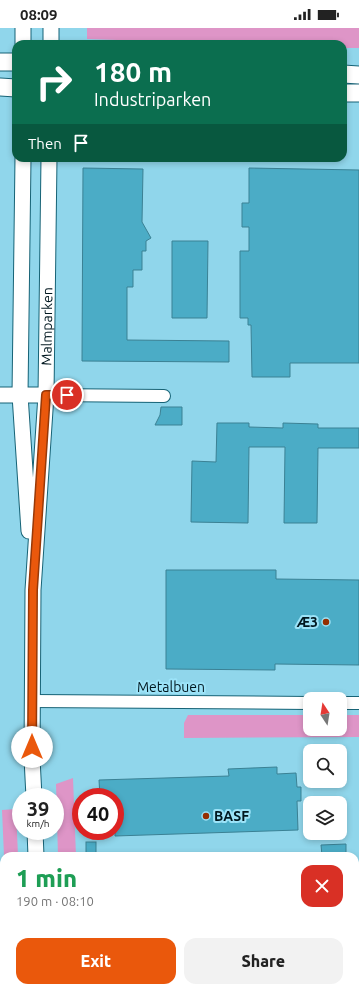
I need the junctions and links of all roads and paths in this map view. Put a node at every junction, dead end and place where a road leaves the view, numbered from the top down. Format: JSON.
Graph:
{"nodes":[{"id":1,"x":23,"y":28,"type":"edge"},
{"id":2,"x":51,"y":28,"type":"edge"},
{"id":3,"x":23,"y":40,"type":"edge"},
{"id":4,"x":51,"y":40,"type":"edge"},
{"id":5,"x":0,"y":62,"type":"edge"},
{"id":6,"x":12,"y":62,"type":"edge"},
{"id":7,"x":347,"y":74,"type":"edge"},
{"id":8,"x":359,"y":75,"type":"edge"},
{"id":9,"x":0,"y":87,"type":"edge"},
{"id":10,"x":12,"y":88,"type":"edge"},
{"id":11,"x":347,"y":93,"type":"edge"},
{"id":12,"x":359,"y":93,"type":"edge"},
{"id":13,"x":23,"y":162,"type":"edge"},
{"id":14,"x":49,"y":162,"type":"edge"},
{"id":15,"x":0,"y":395,"type":"edge"},
{"id":16,"x":20,"y":395,"type":"junction"},
{"id":17,"x":46,"y":395,"type":"junction"},
{"id":18,"x":164,"y":396,"type":"dead end"},
{"id":19,"x":33,"y":590,"type":"junction"},
{"id":20,"x":32,"y":701,"type":"junction"},
{"id":21,"x":303,"y":703,"type":"edge"},
{"id":22,"x":347,"y":703,"type":"edge"},
{"id":23,"x":359,"y":703,"type":"edge"},
{"id":24,"x":34,"y":788,"type":"edge"},
{"id":25,"x":35,"y":840,"type":"edge"},
{"id":26,"x":36,"y":852,"type":"edge"}],
"edges":[{"from":1,"to":3,"type":"street"},
{"from":2,"to":4,"type":"street"},
{"from":5,"to":6,"type":"main road"},
{"from":7,"to":8,"type":"main road"},
{"from":9,"to":10,"type":"main road"},
{"from":11,"to":12,"type":"main road"},
{"from":13,"to":16,"type":"street","name":"Malmparken"},
{"from":14,"to":17,"type":"street","name":"Malmparken"},
{"from":15,"to":16,"type":"street"},
{"from":16,"to":17,"type":"street"},
{"from":16,"to":19,"type":"street","name":"Malmparken"},
{"from":17,"to":18,"type":"street"},
{"from":17,"to":19,"type":"street","name":"Malmparken"},
{"from":19,"to":20,"type":"street","name":"Malmparken"},
{"from":20,"to":21,"type":"street","name":"Metalbuen"},
{"from":20,"to":24,"type":"street","name":"Malmparken"},
{"from":22,"to":23,"type":"street"},
{"from":25,"to":26,"type":"street"}]}
